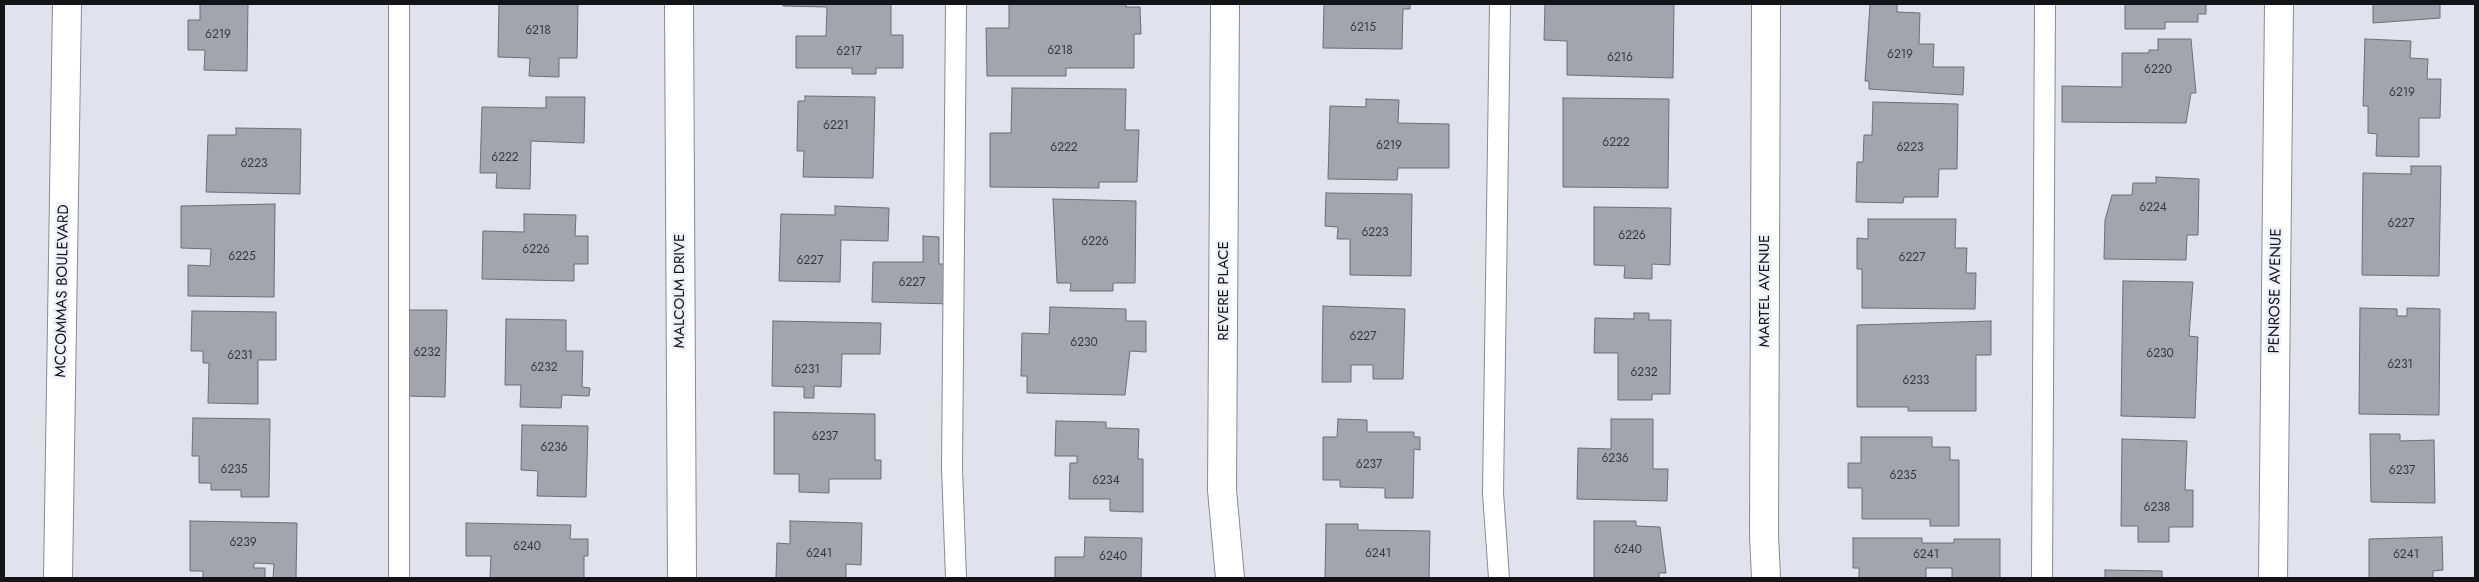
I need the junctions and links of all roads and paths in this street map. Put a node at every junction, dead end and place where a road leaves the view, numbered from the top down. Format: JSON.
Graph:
{"nodes":[{"id":1,"x":67,"y":4,"type":"edge"},
{"id":2,"x":400,"y":4,"type":"edge"},
{"id":3,"x":679,"y":4,"type":"edge"},
{"id":4,"x":956,"y":4,"type":"edge"},
{"id":5,"x":1225,"y":4,"type":"edge"},
{"id":6,"x":1500,"y":4,"type":"edge"},
{"id":7,"x":1766,"y":4,"type":"edge"},
{"id":8,"x":2045,"y":4,"type":"edge"},
{"id":9,"x":2279,"y":4,"type":"edge"},
{"id":10,"x":58,"y":578,"type":"edge"},
{"id":11,"x":399,"y":578,"type":"edge"},
{"id":12,"x":682,"y":578,"type":"edge"},
{"id":13,"x":956,"y":578,"type":"edge"},
{"id":14,"x":1230,"y":578,"type":"edge"},
{"id":15,"x":1499,"y":578,"type":"edge"},
{"id":16,"x":1766,"y":578,"type":"edge"},
{"id":17,"x":2042,"y":578,"type":"edge"},
{"id":18,"x":2274,"y":578,"type":"edge"}],
"edges":[{"from":1,"to":10,"type":"street","name":"MCCOMMAS BOULEVARD"},
{"from":2,"to":11,"type":"lane"},
{"from":3,"to":12,"type":"street","name":"MALCOLM DRIVE"},
{"from":4,"to":13,"type":"lane"},
{"from":5,"to":14,"type":"street","name":"REVERE PLACE"},
{"from":6,"to":15,"type":"lane"},
{"from":7,"to":16,"type":"street","name":"MARTEL AVENUE"},
{"from":8,"to":17,"type":"lane"},
{"from":9,"to":18,"type":"street","name":"PENROSE AVENUE"}]}
